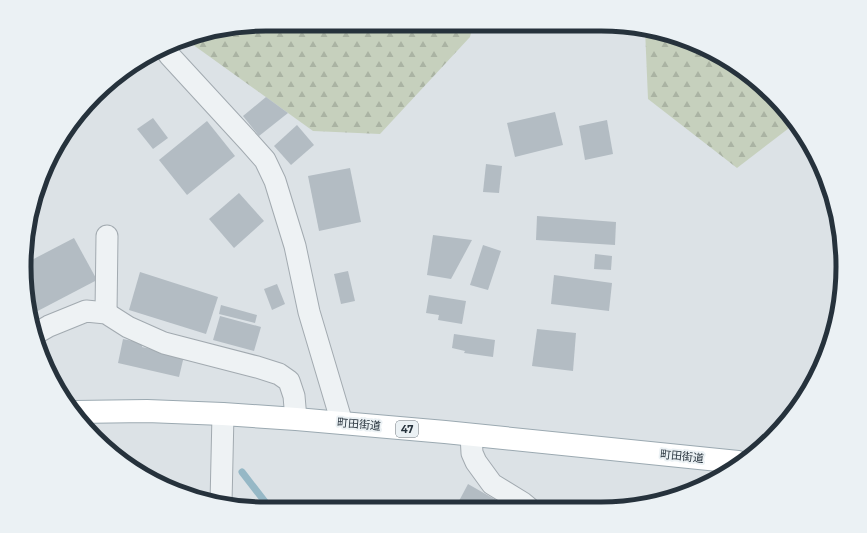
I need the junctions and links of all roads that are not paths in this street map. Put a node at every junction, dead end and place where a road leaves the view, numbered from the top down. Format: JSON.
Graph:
{"nodes":[{"id":1,"x":167,"y":53,"type":"edge"},
{"id":2,"x":107,"y":236,"type":"dead end"},
{"id":3,"x":106,"y":313,"type":"junction"},
{"id":4,"x":40,"y":331,"type":"edge"},
{"id":5,"x":82,"y":412,"type":"edge"},
{"id":6,"x":223,"y":414,"type":"junction"},
{"id":7,"x":296,"y":419,"type":"junction"},
{"id":8,"x":342,"y":423,"type":"junction"},
{"id":9,"x":470,"y":435,"type":"junction"},
{"id":10,"x":732,"y":461,"type":"edge"},
{"id":11,"x":221,"y":497,"type":"edge"},
{"id":12,"x":521,"y":502,"type":"edge"}],
"edges":[{"from":1,"to":8,"type":"street"},
{"from":2,"to":3,"type":"street"},
{"from":3,"to":4,"type":"street"},
{"from":3,"to":7,"type":"street"},
{"from":5,"to":6,"type":"main road","name":"町田街道","number":"47"},
{"from":6,"to":7,"type":"main road","name":"町田街道","number":"47"},
{"from":6,"to":11,"type":"street"},
{"from":7,"to":8,"type":"main road","name":"町田街道","number":"47"},
{"from":8,"to":9,"type":"main road","name":"町田街道","number":"47"},
{"from":9,"to":10,"type":"main road","name":"町田街道","number":"47"},
{"from":9,"to":12,"type":"street"}]}
